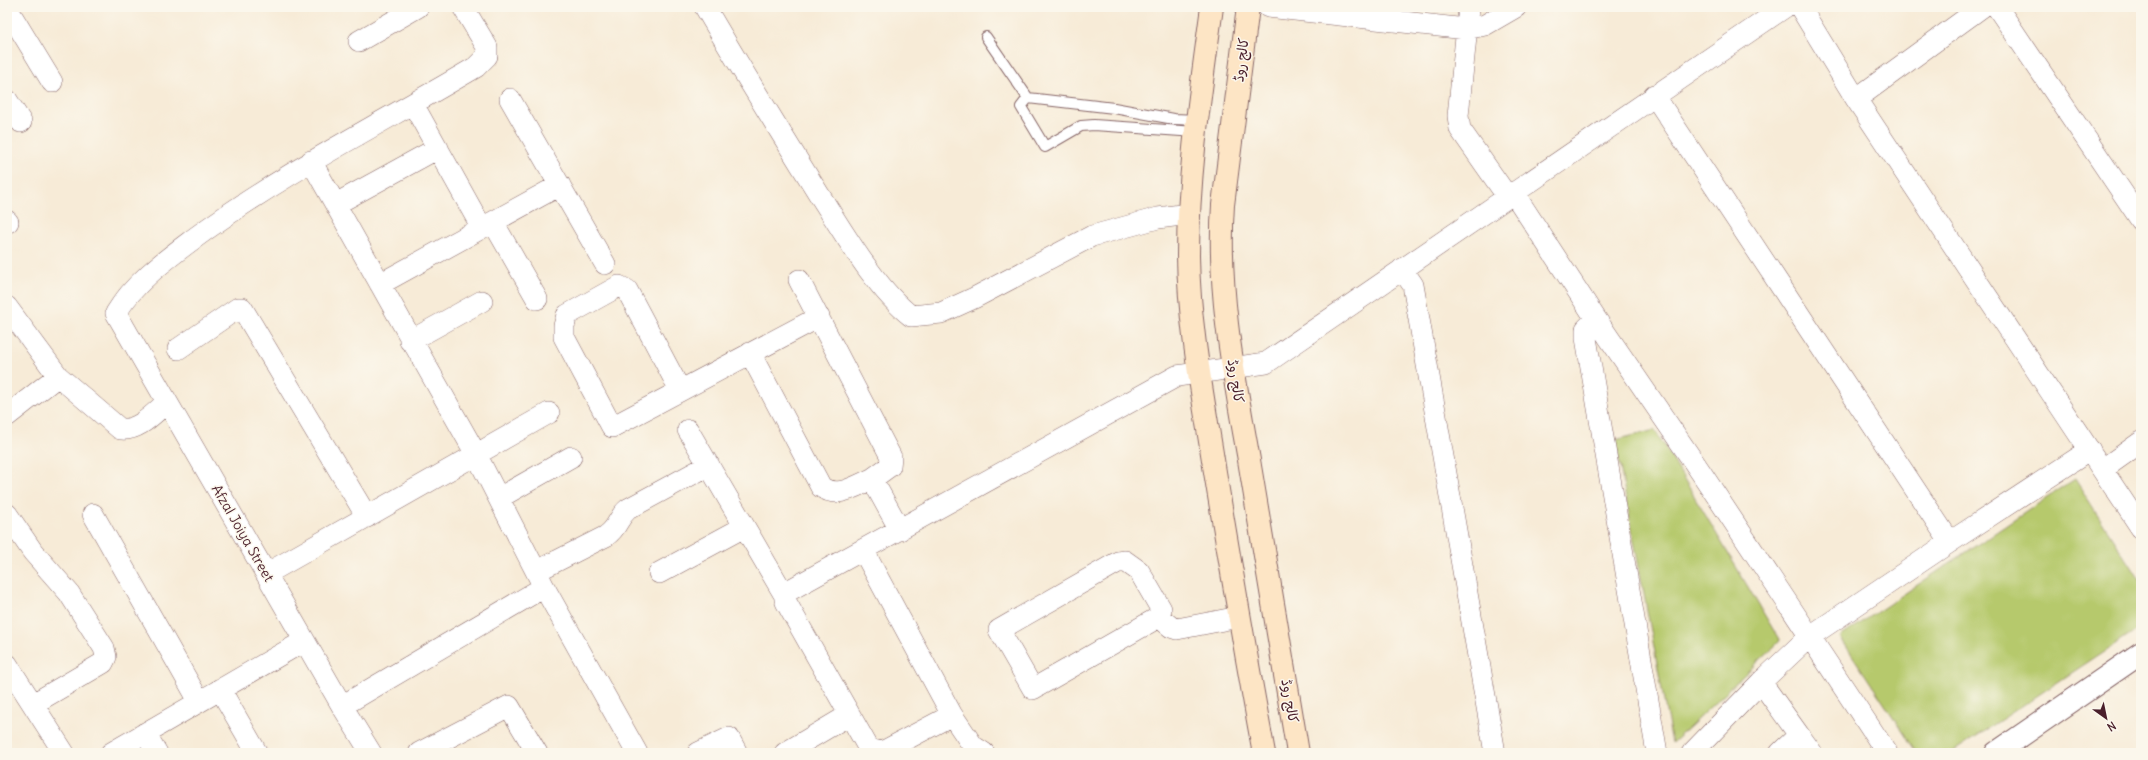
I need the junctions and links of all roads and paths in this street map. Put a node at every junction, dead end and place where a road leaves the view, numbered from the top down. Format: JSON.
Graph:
{"nodes":[{"id":1,"x":418,"y":7,"type":"edge"},
{"id":2,"x":463,"y":7,"type":"edge"},
{"id":3,"x":705,"y":7,"type":"edge"},
{"id":4,"x":1212,"y":7,"type":"edge"},
{"id":5,"x":1248,"y":7,"type":"edge"},
{"id":6,"x":1268,"y":7,"type":"edge"},
{"id":7,"x":1469,"y":7,"type":"edge"},
{"id":8,"x":1516,"y":7,"type":"edge"},
{"id":9,"x":1785,"y":7,"type":"edge"},
{"id":10,"x":1800,"y":7,"type":"edge"},
{"id":11,"x":1982,"y":7,"type":"edge"},
{"id":12,"x":1996,"y":7,"type":"edge"},
{"id":13,"x":7,"y":8,"type":"edge"},
{"id":14,"x":1466,"y":30,"type":"junction"},
{"id":15,"x":986,"y":37,"type":"dead end"},
{"id":16,"x":359,"y":41,"type":"dead end"},
{"id":17,"x":52,"y":82,"type":"dead end"},
{"id":18,"x":1654,"y":95,"type":"junction"},
{"id":19,"x":1028,"y":98,"type":"junction"},
{"id":20,"x":510,"y":99,"type":"dead end"},
{"id":21,"x":1856,"y":99,"type":"junction"},
{"id":22,"x":7,"y":100,"type":"edge"},
{"id":23,"x":413,"y":104,"type":"junction"},
{"id":24,"x":21,"y":122,"type":"dead end"},
{"id":25,"x":1196,"y":126,"type":"junction"},
{"id":26,"x":438,"y":148,"type":"junction"},
{"id":27,"x":311,"y":161,"type":"junction"},
{"id":28,"x":560,"y":185,"type":"junction"},
{"id":29,"x":1510,"y":194,"type":"junction"},
{"id":30,"x":336,"y":204,"type":"junction"},
{"id":31,"x":1189,"y":214,"type":"junction"},
{"id":32,"x":2141,"y":220,"type":"edge"},
{"id":33,"x":488,"y":225,"type":"junction"},
{"id":34,"x":606,"y":264,"type":"dead end"},
{"id":35,"x":1402,"y":269,"type":"junction"},
{"id":36,"x":799,"y":280,"type":"dead end"},
{"id":37,"x":380,"y":284,"type":"junction"},
{"id":38,"x":537,"y":299,"type":"dead end"},
{"id":39,"x":482,"y":300,"type":"dead end"},
{"id":40,"x":7,"y":307,"type":"edge"},
{"id":41,"x":819,"y":317,"type":"junction"},
{"id":42,"x":1596,"y":319,"type":"junction"},
{"id":43,"x":410,"y":341,"type":"junction"},
{"id":44,"x":178,"y":349,"type":"dead end"},
{"id":45,"x":750,"y":353,"type":"junction"},
{"id":46,"x":1233,"y":367,"type":"junction"},
{"id":47,"x":1198,"y":372,"type":"junction"},
{"id":48,"x":58,"y":376,"type":"junction"},
{"id":49,"x":680,"y":390,"type":"junction"},
{"id":50,"x":167,"y":402,"type":"junction"},
{"id":51,"x":549,"y":414,"type":"dead end"},
{"id":52,"x":7,"y":416,"type":"edge"},
{"id":53,"x":688,"y":430,"type":"dead end"},
{"id":54,"x":2141,"y":442,"type":"edge"},
{"id":55,"x":2090,"y":450,"type":"junction"},
{"id":56,"x":477,"y":456,"type":"junction"},
{"id":57,"x":571,"y":457,"type":"dead end"},
{"id":58,"x":709,"y":465,"type":"junction"},
{"id":59,"x":2103,"y":469,"type":"junction"},
{"id":60,"x":872,"y":479,"type":"junction"},
{"id":61,"x":499,"y":498,"type":"junction"},
{"id":62,"x":7,"y":514,"type":"edge"},
{"id":63,"x":93,"y":514,"type":"dead end"},
{"id":64,"x":367,"y":517,"type":"junction"},
{"id":65,"x":744,"y":527,"type":"junction"},
{"id":66,"x":2141,"y":528,"type":"edge"},
{"id":67,"x":900,"y":530,"type":"junction"},
{"id":68,"x":14,"y":536,"type":"edge"},
{"id":69,"x":1950,"y":542,"type":"junction"},
{"id":70,"x":863,"y":550,"type":"junction"},
{"id":71,"x":659,"y":573,"type":"dead end"},
{"id":72,"x":266,"y":574,"type":"junction"},
{"id":73,"x":541,"y":579,"type":"junction"},
{"id":74,"x":785,"y":596,"type":"junction"},
{"id":75,"x":1159,"y":617,"type":"junction"},
{"id":76,"x":1239,"y":617,"type":"junction"},
{"id":77,"x":1809,"y":637,"type":"junction"},
{"id":78,"x":304,"y":641,"type":"junction"},
{"id":79,"x":2141,"y":653,"type":"edge"},
{"id":80,"x":7,"y":664,"type":"edge"},
{"id":81,"x":1761,"y":682,"type":"junction"},
{"id":82,"x":220,"y":689,"type":"junction"},
{"id":83,"x":199,"y":701,"type":"junction"},
{"id":84,"x":34,"y":704,"type":"junction"},
{"id":85,"x":342,"y":706,"type":"junction"},
{"id":86,"x":952,"y":715,"type":"junction"},
{"id":87,"x":850,"y":716,"type":"junction"},
{"id":88,"x":145,"y":733,"type":"junction"},
{"id":89,"x":1799,"y":735,"type":"junction"},
{"id":90,"x":64,"y":753,"type":"edge"},
{"id":91,"x":111,"y":753,"type":"edge"},
{"id":92,"x":157,"y":753,"type":"edge"},
{"id":93,"x":257,"y":753,"type":"edge"},
{"id":94,"x":371,"y":753,"type":"edge"},
{"id":95,"x":419,"y":753,"type":"edge"},
{"id":96,"x":537,"y":753,"type":"edge"},
{"id":97,"x":636,"y":753,"type":"edge"},
{"id":98,"x":698,"y":753,"type":"edge"},
{"id":99,"x":737,"y":753,"type":"edge"},
{"id":100,"x":785,"y":753,"type":"edge"},
{"id":101,"x":984,"y":753,"type":"edge"},
{"id":102,"x":1264,"y":753,"type":"edge"},
{"id":103,"x":1298,"y":753,"type":"edge"},
{"id":104,"x":1495,"y":753,"type":"edge"},
{"id":105,"x":1657,"y":753,"type":"edge"},
{"id":106,"x":1692,"y":753,"type":"edge"},
{"id":107,"x":1780,"y":753,"type":"edge"},
{"id":108,"x":1812,"y":753,"type":"edge"},
{"id":109,"x":1887,"y":753,"type":"edge"},
{"id":110,"x":1996,"y":753,"type":"edge"}],
"edges":[{"from":1,"to":16,"type":"street"},
{"from":2,"to":23,"type":"street"},
{"from":3,"to":31,"type":"street"},
{"from":4,"to":25,"type":"main road"},
{"from":5,"to":46,"type":"main road","name":"کالج روڈ"},
{"from":6,"to":14,"type":"street"},
{"from":7,"to":14,"type":"street"},
{"from":8,"to":14,"type":"street"},
{"from":9,"to":18,"type":"street"},
{"from":10,"to":21,"type":"street"},
{"from":11,"to":21,"type":"street"},
{"from":12,"to":32,"type":"street"},
{"from":13,"to":17,"type":"street"},
{"from":14,"to":29,"type":"street"},
{"from":15,"to":19,"type":"lane"},
{"from":18,"to":29,"type":"street"},
{"from":18,"to":69,"type":"street"},
{"from":19,"to":25,"type":"lane"},
{"from":19,"to":25,"type":"lane"},
{"from":20,"to":28,"type":"street"},
{"from":21,"to":55,"type":"street"},
{"from":22,"to":24,"type":"street"},
{"from":23,"to":26,"type":"street"},
{"from":23,"to":27,"type":"street"},
{"from":25,"to":31,"type":"main road"},
{"from":26,"to":30,"type":"street"},
{"from":26,"to":33,"type":"street"},
{"from":27,"to":30,"type":"street"},
{"from":27,"to":50,"type":"street","name":"Afzal Joiya Street"},
{"from":28,"to":33,"type":"street"},
{"from":28,"to":34,"type":"street"},
{"from":29,"to":35,"type":"street"},
{"from":29,"to":42,"type":"street"},
{"from":30,"to":37,"type":"street"},
{"from":31,"to":47,"type":"main road"},
{"from":33,"to":37,"type":"street"},
{"from":33,"to":38,"type":"street"},
{"from":35,"to":46,"type":"street"},
{"from":35,"to":104,"type":"street"},
{"from":36,"to":41,"type":"street"},
{"from":37,"to":43,"type":"street"},
{"from":39,"to":43,"type":"street"},
{"from":40,"to":48,"type":"street"},
{"from":41,"to":45,"type":"street"},
{"from":41,"to":60,"type":"street"},
{"from":42,"to":77,"type":"street"},
{"from":42,"to":105,"type":"street"},
{"from":43,"to":56,"type":"street"},
{"from":44,"to":64,"type":"street"},
{"from":45,"to":49,"type":"street"},
{"from":45,"to":60,"type":"street"},
{"from":46,"to":47,"type":"street"},
{"from":46,"to":103,"type":"main road","name":"کالج روڈ"},
{"from":47,"to":67,"type":"street"},
{"from":47,"to":76,"type":"main road"},
{"from":48,"to":50,"type":"street"},
{"from":48,"to":52,"type":"street"},
{"from":49,"to":49,"type":"street"},
{"from":50,"to":72,"type":"street","name":"Afzal Joiya Street"},
{"from":51,"to":56,"type":"street"},
{"from":53,"to":58,"type":"street"},
{"from":54,"to":59,"type":"street"},
{"from":55,"to":59,"type":"street"},
{"from":55,"to":69,"type":"street"},
{"from":56,"to":61,"type":"street"},
{"from":56,"to":64,"type":"street"},
{"from":57,"to":61,"type":"street"},
{"from":58,"to":65,"type":"street"},
{"from":58,"to":73,"type":"street"},
{"from":59,"to":66,"type":"street"},
{"from":60,"to":67,"type":"street"},
{"from":61,"to":73,"type":"street"},
{"from":62,"to":68,"type":"street"},
{"from":63,"to":83,"type":"street"},
{"from":64,"to":72,"type":"street"},
{"from":65,"to":71,"type":"street"},
{"from":65,"to":74,"type":"street"},
{"from":67,"to":70,"type":"street"},
{"from":68,"to":84,"type":"street"},
{"from":69,"to":77,"type":"street"},
{"from":70,"to":74,"type":"street"},
{"from":70,"to":86,"type":"street"},
{"from":72,"to":78,"type":"street","name":"Afzal Joiya Street"},
{"from":73,"to":85,"type":"street"},
{"from":73,"to":97,"type":"street"},
{"from":74,"to":87,"type":"street"},
{"from":75,"to":75,"type":"street"},
{"from":75,"to":76,"type":"street"},
{"from":76,"to":102,"type":"main road"},
{"from":77,"to":81,"type":"street"},
{"from":77,"to":109,"type":"street"},
{"from":78,"to":82,"type":"street"},
{"from":78,"to":85,"type":"street","name":"Afzal Joiya Street"},
{"from":79,"to":110,"type":"street"},
{"from":80,"to":84,"type":"street"},
{"from":81,"to":89,"type":"street"},
{"from":81,"to":106,"type":"street"},
{"from":82,"to":83,"type":"street"},
{"from":82,"to":93,"type":"street"},
{"from":83,"to":88,"type":"street"},
{"from":84,"to":90,"type":"street"},
{"from":85,"to":94,"type":"street","name":"Afzal Joiya Street"},
{"from":86,"to":87,"type":"street"},
{"from":86,"to":101,"type":"street"},
{"from":87,"to":100,"type":"street"},
{"from":88,"to":91,"type":"street"},
{"from":88,"to":92,"type":"street"},
{"from":89,"to":107,"type":"street"},
{"from":89,"to":108,"type":"street"},
{"from":95,"to":96,"type":"street"},
{"from":98,"to":99,"type":"street"}]}
